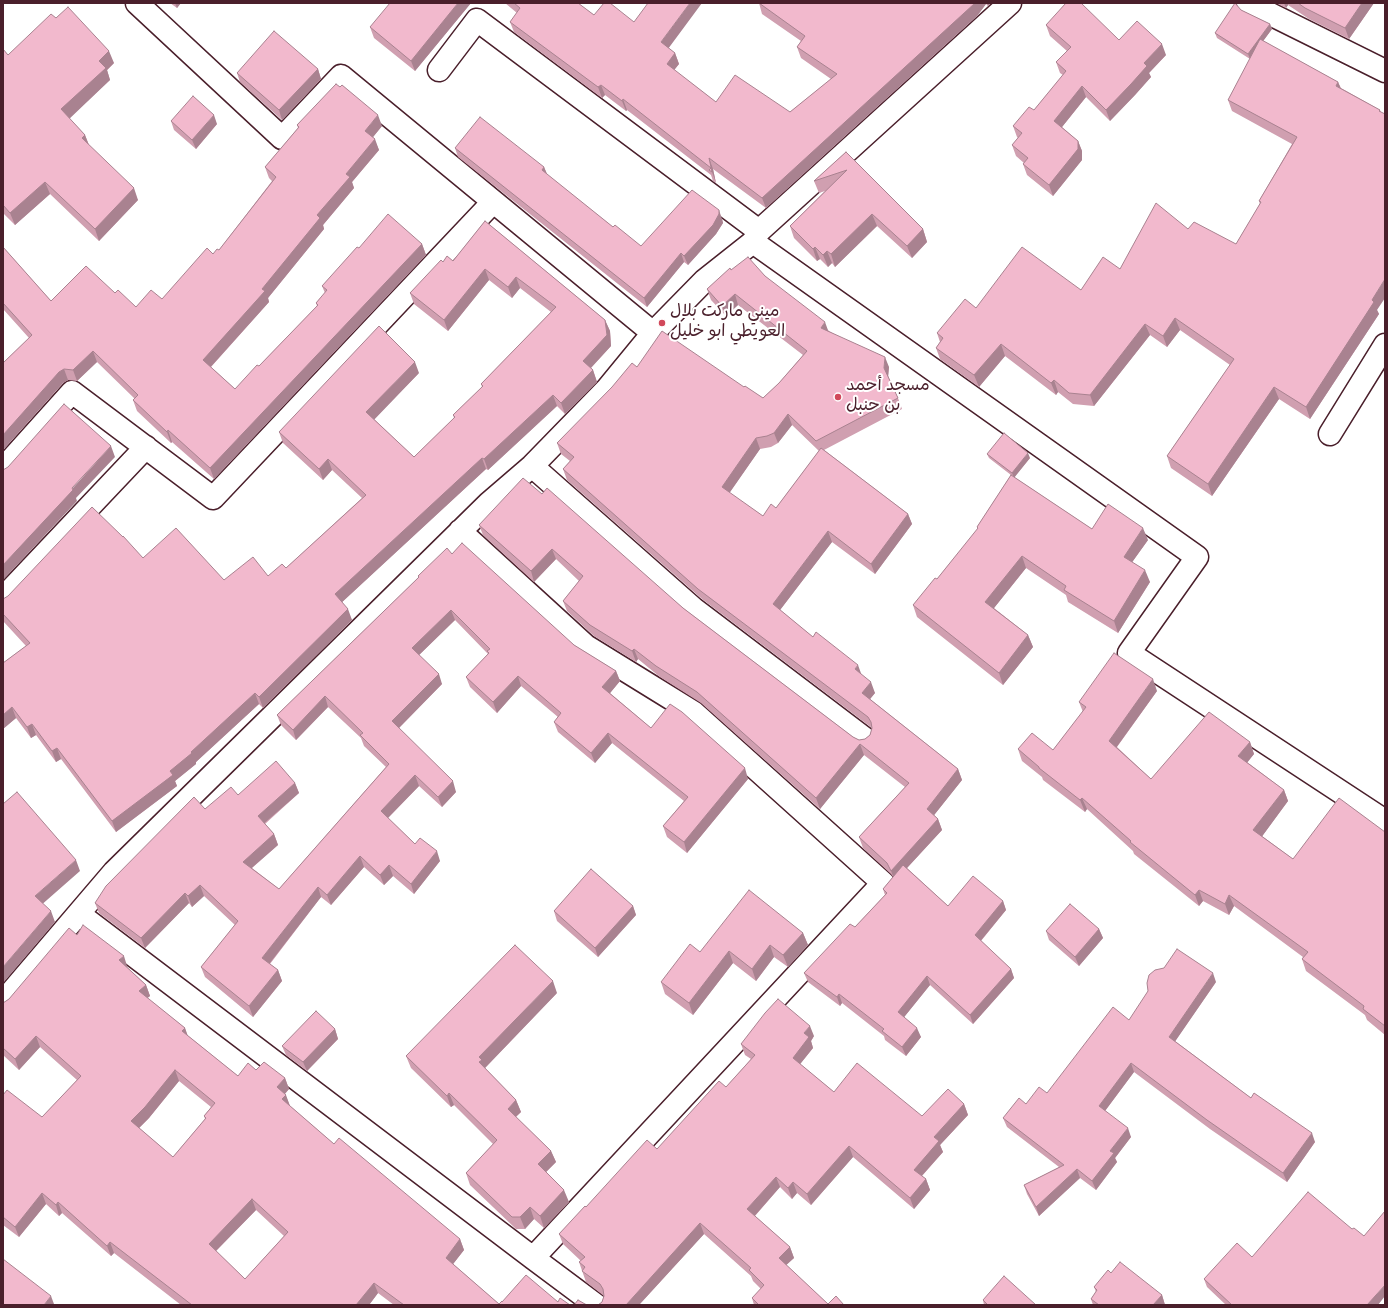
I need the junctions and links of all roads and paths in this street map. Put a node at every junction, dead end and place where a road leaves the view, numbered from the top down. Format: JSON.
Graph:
{"nodes":[{"id":1,"x":137,"y":3,"type":"edge"},
{"id":2,"x":1010,"y":3,"type":"edge"},
{"id":3,"x":1248,"y":3,"type":"edge"},
{"id":4,"x":439,"y":70,"type":"dead end"},
{"id":5,"x":1385,"y":71,"type":"edge"},
{"id":6,"x":493,"y":202,"type":"junction"},
{"id":7,"x":756,"y":237,"type":"junction"},
{"id":8,"x":653,"y":333,"type":"junction"},
{"id":9,"x":1385,"y":345,"type":"edge"},
{"id":10,"x":1330,"y":434,"type":"dead end"},
{"id":11,"x":146,"y":447,"type":"junction"},
{"id":12,"x":532,"y":466,"type":"junction"},
{"id":13,"x":3,"y":469,"type":"edge"},
{"id":14,"x":460,"y":531,"type":"junction"},
{"id":15,"x":3,"y":598,"type":"edge"},
{"id":16,"x":864,"y":738,"type":"edge"},
{"id":17,"x":1385,"y":821,"type":"edge"},
{"id":18,"x":79,"y":914,"type":"junction"},
{"id":19,"x":3,"y":1002,"type":"edge"},
{"id":20,"x":532,"y":1258,"type":"junction"},
{"id":21,"x":596,"y":1305,"type":"edge"}],
"edges":[{"from":1,"to":6,"type":"street"},
{"from":2,"to":7,"type":"street"},
{"from":3,"to":5,"type":"street"},
{"from":4,"to":7,"type":"street"},
{"from":6,"to":8,"type":"street"},
{"from":6,"to":11,"type":"street"},
{"from":7,"to":8,"type":"street"},
{"from":7,"to":17,"type":"street"},
{"from":8,"to":12,"type":"street"},
{"from":9,"to":10,"type":"street"},
{"from":11,"to":13,"type":"street"},
{"from":11,"to":15,"type":"street"},
{"from":12,"to":14,"type":"street"},
{"from":12,"to":16,"type":"street"},
{"from":14,"to":18,"type":"street"},
{"from":14,"to":20,"type":"street"},
{"from":18,"to":19,"type":"street"},
{"from":18,"to":20,"type":"street"},
{"from":20,"to":21,"type":"street"}]}
